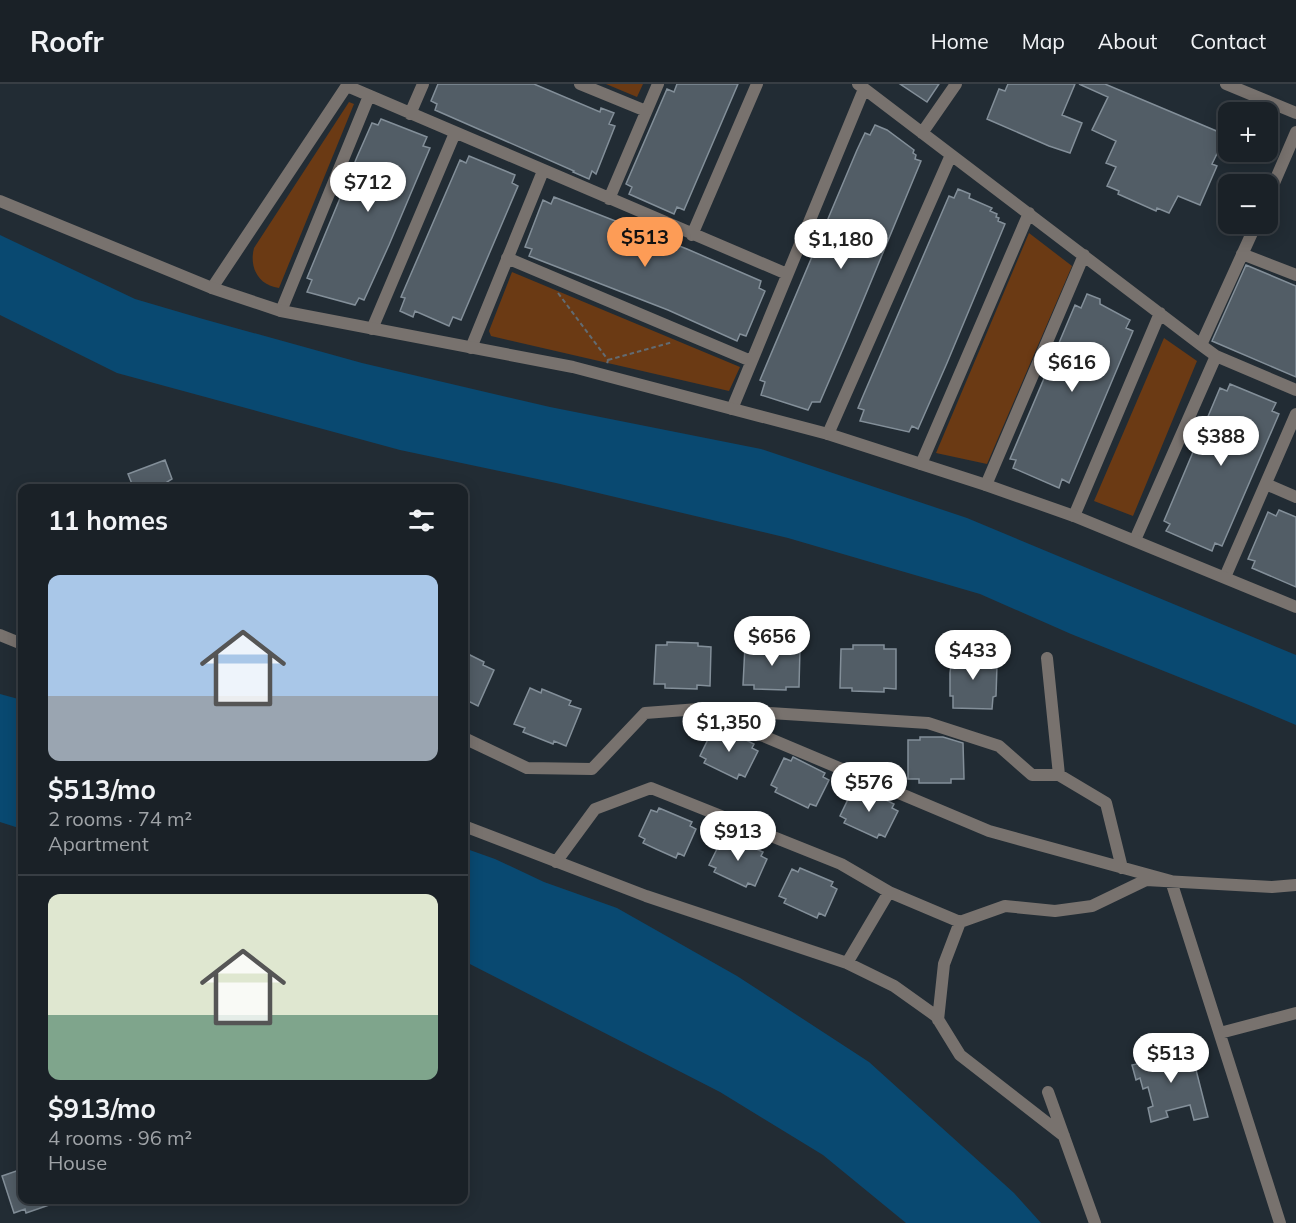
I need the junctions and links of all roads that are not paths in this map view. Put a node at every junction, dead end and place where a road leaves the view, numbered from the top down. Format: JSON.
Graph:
{"nodes":[{"id":1,"x":423,"y":84,"type":"edge"},
{"id":2,"x":580,"y":84,"type":"edge"},
{"id":3,"x":658,"y":84,"type":"edge"},
{"id":4,"x":757,"y":84,"type":"edge"},
{"id":5,"x":956,"y":84,"type":"edge"},
{"id":6,"x":1226,"y":84,"type":"edge"},
{"id":7,"x":348,"y":85,"type":"edge"},
{"id":8,"x":861,"y":86,"type":"edge"},
{"id":9,"x":369,"y":96,"type":"junction"},
{"id":10,"x":646,"y":111,"type":"junction"},
{"id":11,"x":1296,"y":113,"type":"edge"},
{"id":12,"x":410,"y":114,"type":"junction"},
{"id":13,"x":1296,"y":132,"type":"edge"},
{"id":14,"x":455,"y":133,"type":"junction"},
{"id":15,"x":922,"y":133,"type":"junction"},
{"id":16,"x":951,"y":155,"type":"junction"},
{"id":17,"x":543,"y":171,"type":"junction"},
{"id":18,"x":1278,"y":174,"type":"edge"},
{"id":19,"x":609,"y":199,"type":"junction"},
{"id":20,"x":0,"y":201,"type":"edge"},
{"id":21,"x":1029,"y":213,"type":"junction"},
{"id":22,"x":1251,"y":234,"type":"edge"},
{"id":23,"x":692,"y":235,"type":"junction"},
{"id":24,"x":1242,"y":254,"type":"junction"},
{"id":25,"x":1084,"y":255,"type":"junction"},
{"id":26,"x":507,"y":258,"type":"junction"},
{"id":27,"x":787,"y":274,"type":"junction"},
{"id":28,"x":1296,"y":275,"type":"edge"},
{"id":29,"x":212,"y":288,"type":"junction"},
{"id":30,"x":281,"y":311,"type":"junction"},
{"id":31,"x":1160,"y":313,"type":"junction"},
{"id":32,"x":372,"y":329,"type":"junction"},
{"id":33,"x":1201,"y":345,"type":"junction"},
{"id":34,"x":471,"y":348,"type":"junction"},
{"id":35,"x":1216,"y":356,"type":"junction"},
{"id":36,"x":752,"y":361,"type":"junction"},
{"id":37,"x":1296,"y":390,"type":"edge"},
{"id":38,"x":732,"y":409,"type":"junction"},
{"id":39,"x":1296,"y":414,"type":"edge"},
{"id":40,"x":828,"y":434,"type":"junction"},
{"id":41,"x":921,"y":464,"type":"junction"},
{"id":42,"x":986,"y":484,"type":"junction"},
{"id":43,"x":1266,"y":484,"type":"junction"},
{"id":44,"x":1296,"y":497,"type":"edge"},
{"id":45,"x":1074,"y":516,"type":"junction"},
{"id":46,"x":1135,"y":540,"type":"junction"},
{"id":47,"x":1225,"y":577,"type":"junction"},
{"id":48,"x":1296,"y":607,"type":"edge"},
{"id":49,"x":0,"y":634,"type":"edge"},
{"id":50,"x":18,"y":642,"type":"edge"},
{"id":51,"x":1047,"y":658,"type":"dead end"},
{"id":52,"x":699,"y":709,"type":"junction"},
{"id":53,"x":468,"y":740,"type":"edge"},
{"id":54,"x":1059,"y":775,"type":"junction"},
{"id":55,"x":468,"y":828,"type":"edge"},
{"id":56,"x":556,"y":862,"type":"junction"},
{"id":57,"x":1122,"y":868,"type":"junction"},
{"id":58,"x":1171,"y":881,"type":"junction"},
{"id":59,"x":1296,"y":885,"type":"edge"},
{"id":60,"x":889,"y":892,"type":"junction"},
{"id":61,"x":960,"y":922,"type":"junction"},
{"id":62,"x":847,"y":963,"type":"junction"},
{"id":63,"x":1296,"y":1013,"type":"edge"},
{"id":64,"x":938,"y":1020,"type":"junction"},
{"id":65,"x":1220,"y":1033,"type":"junction"},
{"id":66,"x":1048,"y":1092,"type":"dead end"},
{"id":67,"x":1064,"y":1136,"type":"junction"},
{"id":68,"x":1095,"y":1223,"type":"edge"},
{"id":69,"x":1280,"y":1223,"type":"edge"}],
"edges":[{"from":1,"to":12,"type":"street"},
{"from":2,"to":10,"type":"street"},
{"from":3,"to":10,"type":"street"},
{"from":4,"to":23,"type":"street"},
{"from":5,"to":15,"type":"street"},
{"from":6,"to":11,"type":"street"},
{"from":7,"to":9,"type":"street"},
{"from":7,"to":29,"type":"street"},
{"from":8,"to":15,"type":"street"},
{"from":8,"to":27,"type":"street"},
{"from":9,"to":12,"type":"street"},
{"from":9,"to":30,"type":"street"},
{"from":10,"to":19,"type":"street"},
{"from":12,"to":14,"type":"street"},
{"from":13,"to":18,"type":"street"},
{"from":14,"to":17,"type":"street"},
{"from":14,"to":32,"type":"street"},
{"from":15,"to":16,"type":"street"},
{"from":16,"to":21,"type":"street"},
{"from":16,"to":40,"type":"street"},
{"from":17,"to":19,"type":"street"},
{"from":17,"to":26,"type":"street"},
{"from":19,"to":23,"type":"street"},
{"from":20,"to":29,"type":"street"},
{"from":21,"to":25,"type":"street"},
{"from":21,"to":41,"type":"street"},
{"from":22,"to":24,"type":"street"},
{"from":23,"to":27,"type":"street"},
{"from":24,"to":28,"type":"street"},
{"from":24,"to":33,"type":"street"},
{"from":25,"to":31,"type":"street"},
{"from":25,"to":42,"type":"street"},
{"from":26,"to":34,"type":"street"},
{"from":26,"to":36,"type":"street"},
{"from":27,"to":36,"type":"street"},
{"from":29,"to":30,"type":"street"},
{"from":30,"to":32,"type":"street"},
{"from":31,"to":33,"type":"street"},
{"from":31,"to":45,"type":"street"},
{"from":32,"to":34,"type":"street"},
{"from":33,"to":35,"type":"street"},
{"from":34,"to":38,"type":"street"},
{"from":35,"to":37,"type":"street"},
{"from":35,"to":46,"type":"street"},
{"from":36,"to":38,"type":"street"},
{"from":38,"to":40,"type":"street"},
{"from":39,"to":43,"type":"street"},
{"from":40,"to":41,"type":"street"},
{"from":41,"to":42,"type":"street"},
{"from":42,"to":45,"type":"street"},
{"from":43,"to":44,"type":"street"},
{"from":43,"to":47,"type":"street"},
{"from":45,"to":46,"type":"street"},
{"from":46,"to":47,"type":"street"},
{"from":47,"to":48,"type":"street"},
{"from":49,"to":50,"type":"street"},
{"from":51,"to":54,"type":"street"},
{"from":52,"to":53,"type":"street"},
{"from":52,"to":54,"type":"street"},
{"from":52,"to":57,"type":"street"},
{"from":54,"to":57,"type":"street"},
{"from":55,"to":56,"type":"street"},
{"from":56,"to":60,"type":"street"},
{"from":56,"to":62,"type":"street"},
{"from":57,"to":58,"type":"street"},
{"from":58,"to":59,"type":"street"},
{"from":58,"to":61,"type":"street"},
{"from":58,"to":65,"type":"street"},
{"from":60,"to":61,"type":"street"},
{"from":60,"to":62,"type":"street"},
{"from":61,"to":64,"type":"street"},
{"from":62,"to":64,"type":"street"},
{"from":63,"to":65,"type":"street"},
{"from":64,"to":67,"type":"street"},
{"from":65,"to":69,"type":"street"},
{"from":66,"to":67,"type":"street"},
{"from":67,"to":68,"type":"street"}]}
